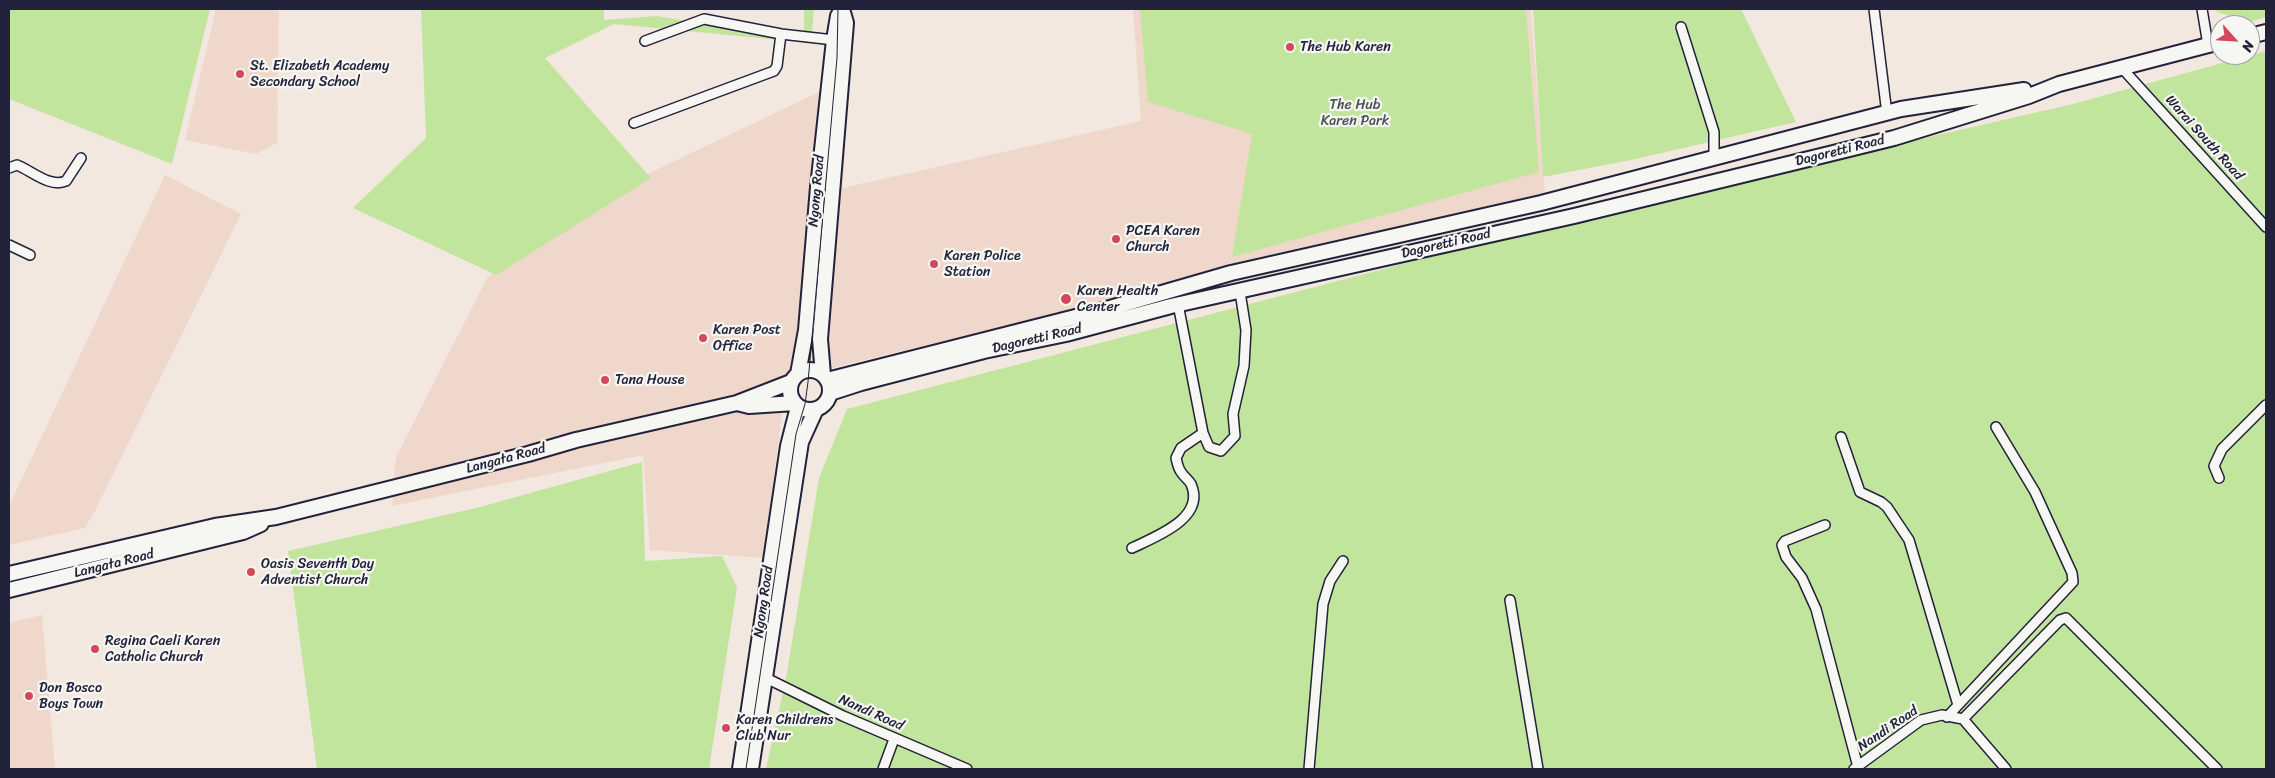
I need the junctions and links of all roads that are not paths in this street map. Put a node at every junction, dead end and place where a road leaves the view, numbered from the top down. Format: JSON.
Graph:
{"nodes":[{"id":1,"x":842,"y":9,"type":"edge"},
{"id":2,"x":1874,"y":9,"type":"edge"},
{"id":3,"x":2202,"y":9,"type":"edge"},
{"id":4,"x":1680,"y":27,"type":"dead end"},
{"id":5,"x":2210,"y":32,"type":"edge"},
{"id":6,"x":781,"y":34,"type":"junction"},
{"id":7,"x":834,"y":40,"type":"junction"},
{"id":8,"x":645,"y":41,"type":"dead end"},
{"id":9,"x":2210,"y":45,"type":"edge"},
{"id":10,"x":2121,"y":67,"type":"junction"},
{"id":11,"x":2059,"y":84,"type":"junction"},
{"id":12,"x":1888,"y":113,"type":"junction"},
{"id":13,"x":634,"y":123,"type":"dead end"},
{"id":14,"x":829,"y":136,"type":"junction"},
{"id":15,"x":1894,"y":138,"type":"junction"},
{"id":16,"x":81,"y":158,"type":"dead end"},
{"id":17,"x":1714,"y":159,"type":"junction"},
{"id":18,"x":9,"y":168,"type":"edge"},
{"id":19,"x":2266,"y":227,"type":"edge"},
{"id":20,"x":9,"y":245,"type":"edge"},
{"id":21,"x":30,"y":255,"type":"dead end"},
{"id":22,"x":1240,"y":292,"type":"junction"},
{"id":23,"x":1178,"y":304,"type":"junction"},
{"id":24,"x":795,"y":378,"type":"junction"},
{"id":25,"x":826,"y":382,"type":"junction"},
{"id":26,"x":737,"y":403,"type":"junction"},
{"id":27,"x":796,"y":405,"type":"junction"},
{"id":28,"x":2266,"y":405,"type":"edge"},
{"id":29,"x":816,"y":409,"type":"junction"},
{"id":30,"x":1996,"y":427,"type":"dead end"},
{"id":31,"x":1202,"y":433,"type":"junction"},
{"id":32,"x":1842,"y":437,"type":"dead end"},
{"id":33,"x":2219,"y":478,"type":"dead end"},
{"id":34,"x":276,"y":517,"type":"junction"},
{"id":35,"x":1824,"y":525,"type":"dead end"},
{"id":36,"x":1132,"y":548,"type":"dead end"},
{"id":37,"x":1343,"y":561,"type":"dead end"},
{"id":38,"x":9,"y":574,"type":"edge"},
{"id":39,"x":9,"y":590,"type":"edge"},
{"id":40,"x":1510,"y":600,"type":"dead end"},
{"id":41,"x":766,"y":678,"type":"junction"},
{"id":42,"x":1958,"y":705,"type":"junction"},
{"id":43,"x":1947,"y":717,"type":"junction"},
{"id":44,"x":1962,"y":719,"type":"junction"},
{"id":45,"x":894,"y":739,"type":"junction"},
{"id":46,"x":1856,"y":768,"type":"edge"},
{"id":47,"x":740,"y":769,"type":"edge"},
{"id":48,"x":752,"y":769,"type":"edge"},
{"id":49,"x":883,"y":769,"type":"edge"},
{"id":50,"x":967,"y":769,"type":"edge"},
{"id":51,"x":1309,"y":769,"type":"edge"},
{"id":52,"x":1538,"y":769,"type":"edge"},
{"id":53,"x":2006,"y":769,"type":"edge"},
{"id":54,"x":2217,"y":769,"type":"edge"}],
"edges":[{"from":1,"to":7,"type":"main road","name":"Ngong Road"},
{"from":1,"to":14,"type":"main road","name":"Ngong Road"},
{"from":2,"to":12,"type":"street"},
{"from":3,"to":5,"type":"street"},
{"from":4,"to":17,"type":"street"},
{"from":6,"to":7,"type":"street"},
{"from":6,"to":8,"type":"street"},
{"from":6,"to":13,"type":"street"},
{"from":7,"to":14,"type":"main road","name":"Ngong Road"},
{"from":9,"to":10,"type":"main road","name":"Dagoretti Road"},
{"from":10,"to":11,"type":"main road","name":"Dagoretti Road"},
{"from":10,"to":19,"type":"street","name":"Warai South Road"},
{"from":11,"to":12,"type":"main road","name":"Dagoretti Road"},
{"from":11,"to":15,"type":"main road","name":"Dagoretti Road"},
{"from":12,"to":15,"type":"main road"},
{"from":12,"to":17,"type":"main road","name":"Dagoretti Road"},
{"from":14,"to":24,"type":"main road","name":"Ngong Road"},
{"from":14,"to":25,"type":"main road","name":"Ngong Road"},
{"from":15,"to":22,"type":"main road","name":"Dagoretti Road"},
{"from":16,"to":18,"type":"street"},
{"from":17,"to":25,"type":"main road","name":"Dagoretti Road"},
{"from":20,"to":21,"type":"street"},
{"from":22,"to":23,"type":"main road","name":"Dagoretti Road"},
{"from":22,"to":31,"type":"street"},
{"from":23,"to":25,"type":"main road","name":"Dagoretti Road"},
{"from":23,"to":31,"type":"street"},
{"from":24,"to":25,"type":"main road"},
{"from":24,"to":26,"type":"main road"},
{"from":24,"to":27,"type":"main road"},
{"from":25,"to":29,"type":"main road"},
{"from":26,"to":27,"type":"main road"},
{"from":26,"to":34,"type":"main road","name":"Langata Road"},
{"from":27,"to":29,"type":"main road"},
{"from":27,"to":47,"type":"main road","name":"Ngong Road"},
{"from":28,"to":33,"type":"street"},
{"from":29,"to":41,"type":"main road","name":"Ngong Road"},
{"from":30,"to":42,"type":"street"},
{"from":31,"to":36,"type":"street"},
{"from":32,"to":42,"type":"street"},
{"from":34,"to":38,"type":"main road","name":"Langata Road"},
{"from":34,"to":39,"type":"main road","name":"Langata Road"},
{"from":35,"to":46,"type":"street"},
{"from":37,"to":51,"type":"street"},
{"from":40,"to":52,"type":"street"},
{"from":41,"to":45,"type":"street","name":"Nandi Road"},
{"from":41,"to":48,"type":"main road","name":"Ngong Road"},
{"from":42,"to":43,"type":"street"},
{"from":43,"to":44,"type":"street","name":"Nandi Road"},
{"from":43,"to":46,"type":"street","name":"Nandi Road"},
{"from":44,"to":53,"type":"street"},
{"from":44,"to":54,"type":"street"},
{"from":45,"to":49,"type":"street"},
{"from":45,"to":50,"type":"street","name":"Nandi Road"}]}
